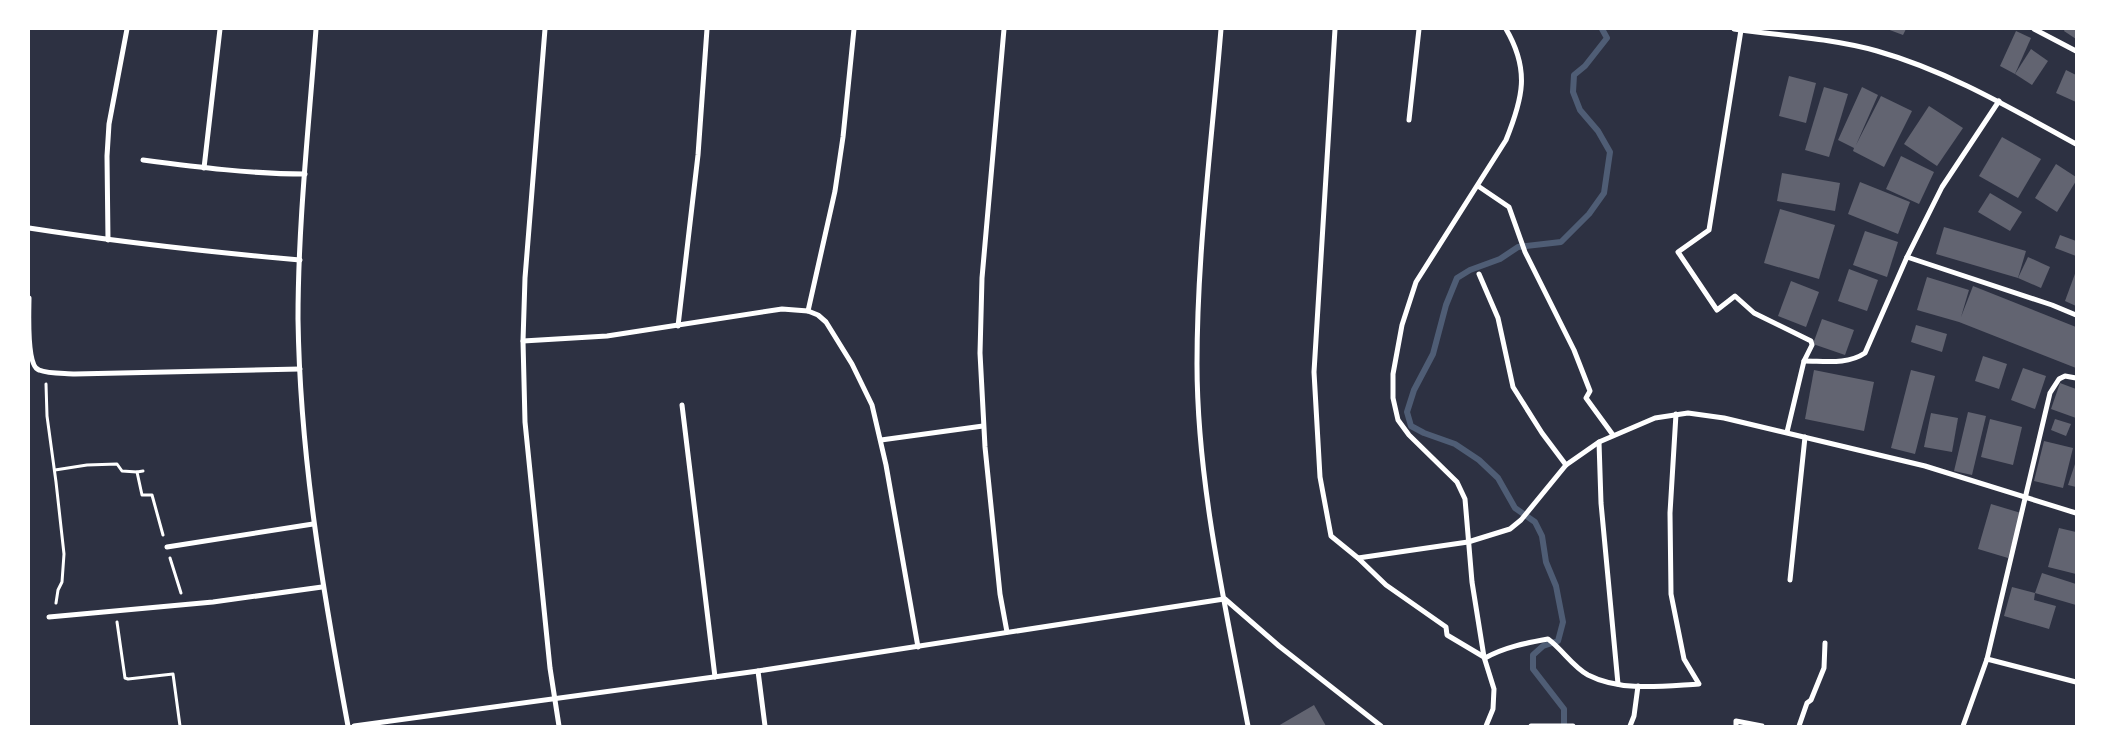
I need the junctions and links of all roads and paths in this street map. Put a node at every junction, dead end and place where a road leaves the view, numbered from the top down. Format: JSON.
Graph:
{"nodes":[{"id":1,"x":127,"y":29,"type":"edge"},
{"id":2,"x":220,"y":29,"type":"edge"},
{"id":3,"x":316,"y":29,"type":"edge"},
{"id":4,"x":545,"y":29,"type":"edge"},
{"id":5,"x":707,"y":29,"type":"edge"},
{"id":6,"x":854,"y":29,"type":"edge"},
{"id":7,"x":1004,"y":29,"type":"edge"},
{"id":8,"x":1221,"y":29,"type":"edge"},
{"id":9,"x":1335,"y":29,"type":"edge"},
{"id":10,"x":1419,"y":29,"type":"edge"},
{"id":11,"x":1506,"y":29,"type":"edge"},
{"id":12,"x":1734,"y":29,"type":"edge"},
{"id":13,"x":2034,"y":29,"type":"edge"},
{"id":14,"x":1741,"y":30,"type":"edge"},
{"id":15,"x":2076,"y":51,"type":"edge"},
{"id":16,"x":1998,"y":101,"type":"junction"},
{"id":17,"x":1409,"y":120,"type":"dead end"},
{"id":18,"x":2076,"y":144,"type":"edge"},
{"id":19,"x":143,"y":160,"type":"dead end"},
{"id":20,"x":204,"y":168,"type":"junction"},
{"id":21,"x":305,"y":174,"type":"junction"},
{"id":22,"x":1478,"y":186,"type":"junction"},
{"id":23,"x":29,"y":228,"type":"edge"},
{"id":24,"x":108,"y":240,"type":"junction"},
{"id":25,"x":1907,"y":257,"type":"junction"},
{"id":26,"x":300,"y":260,"type":"junction"},
{"id":27,"x":1479,"y":274,"type":"dead end"},
{"id":28,"x":29,"y":298,"type":"edge"},
{"id":29,"x":808,"y":311,"type":"junction"},
{"id":30,"x":2076,"y":315,"type":"edge"},
{"id":31,"x":678,"y":326,"type":"junction"},
{"id":32,"x":523,"y":341,"type":"junction"},
{"id":33,"x":1804,"y":361,"type":"junction"},
{"id":34,"x":300,"y":369,"type":"junction"},
{"id":35,"x":46,"y":371,"type":"junction"},
{"id":36,"x":2076,"y":378,"type":"edge"},
{"id":37,"x":682,"y":405,"type":"dead end"},
{"id":38,"x":1676,"y":414,"type":"junction"},
{"id":39,"x":983,"y":426,"type":"junction"},
{"id":40,"x":1788,"y":432,"type":"junction"},
{"id":41,"x":1613,"y":435,"type":"junction"},
{"id":42,"x":1805,"y":437,"type":"junction"},
{"id":43,"x":882,"y":440,"type":"junction"},
{"id":44,"x":1599,"y":442,"type":"junction"},
{"id":45,"x":1566,"y":465,"type":"junction"},
{"id":46,"x":55,"y":470,"type":"junction"},
{"id":47,"x":143,"y":471,"type":"dead end"},
{"id":48,"x":137,"y":472,"type":"junction"},
{"id":49,"x":2025,"y":497,"type":"junction"},
{"id":50,"x":2076,"y":513,"type":"edge"},
{"id":51,"x":313,"y":524,"type":"junction"},
{"id":52,"x":1468,"y":542,"type":"junction"},
{"id":53,"x":167,"y":547,"type":"junction"},
{"id":54,"x":1358,"y":558,"type":"junction"},
{"id":55,"x":1790,"y":580,"type":"dead end"},
{"id":56,"x":322,"y":587,"type":"junction"},
{"id":57,"x":1224,"y":599,"type":"junction"},
{"id":58,"x":186,"y":605,"type":"junction"},
{"id":59,"x":116,"y":612,"type":"junction"},
{"id":60,"x":56,"y":616,"type":"junction"},
{"id":61,"x":49,"y":617,"type":"dead end"},
{"id":62,"x":1007,"y":632,"type":"junction"},
{"id":63,"x":1825,"y":643,"type":"dead end"},
{"id":64,"x":918,"y":647,"type":"junction"},
{"id":65,"x":1485,"y":658,"type":"junction"},
{"id":66,"x":1987,"y":659,"type":"junction"},
{"id":67,"x":758,"y":671,"type":"junction"},
{"id":68,"x":715,"y":677,"type":"junction"},
{"id":69,"x":2076,"y":682,"type":"edge"},
{"id":70,"x":1618,"y":684,"type":"junction"},
{"id":71,"x":1638,"y":686,"type":"junction"},
{"id":72,"x":554,"y":698,"type":"junction"},
{"id":73,"x":180,"y":726,"type":"edge"},
{"id":74,"x":348,"y":726,"type":"edge"},
{"id":75,"x":354,"y":726,"type":"edge"},
{"id":76,"x":559,"y":726,"type":"edge"},
{"id":77,"x":765,"y":726,"type":"edge"},
{"id":78,"x":1248,"y":726,"type":"edge"},
{"id":79,"x":1381,"y":726,"type":"edge"},
{"id":80,"x":1486,"y":726,"type":"edge"},
{"id":81,"x":1531,"y":726,"type":"edge"},
{"id":82,"x":1573,"y":726,"type":"edge"},
{"id":83,"x":1630,"y":726,"type":"edge"},
{"id":84,"x":1736,"y":726,"type":"edge"},
{"id":85,"x":1762,"y":726,"type":"edge"},
{"id":86,"x":1799,"y":726,"type":"edge"},
{"id":87,"x":1963,"y":726,"type":"edge"}],
"edges":[{"from":1,"to":24,"type":"street"},
{"from":2,"to":20,"type":"street"},
{"from":3,"to":21,"type":"street"},
{"from":4,"to":32,"type":"street"},
{"from":5,"to":31,"type":"street"},
{"from":6,"to":29,"type":"street"},
{"from":7,"to":39,"type":"street"},
{"from":8,"to":57,"type":"street"},
{"from":9,"to":54,"type":"street"},
{"from":10,"to":17,"type":"street"},
{"from":11,"to":22,"type":"street"},
{"from":12,"to":14,"type":"street"},
{"from":13,"to":15,"type":"street"},
{"from":14,"to":16,"type":"street"},
{"from":14,"to":33,"type":"street"},
{"from":16,"to":18,"type":"street"},
{"from":16,"to":25,"type":"street"},
{"from":19,"to":20,"type":"street"},
{"from":20,"to":21,"type":"street"},
{"from":21,"to":26,"type":"street"},
{"from":22,"to":41,"type":"street"},
{"from":22,"to":52,"type":"street"},
{"from":23,"to":24,"type":"street"},
{"from":24,"to":26,"type":"street"},
{"from":25,"to":30,"type":"street"},
{"from":25,"to":33,"type":"street"},
{"from":26,"to":34,"type":"street"},
{"from":27,"to":45,"type":"street"},
{"from":28,"to":35,"type":"street"},
{"from":29,"to":31,"type":"street"},
{"from":29,"to":43,"type":"street"},
{"from":31,"to":32,"type":"street"},
{"from":32,"to":72,"type":"street"},
{"from":33,"to":40,"type":"street"},
{"from":34,"to":35,"type":"street"},
{"from":34,"to":51,"type":"street"},
{"from":35,"to":46,"type":"path"},
{"from":36,"to":49,"type":"street"},
{"from":37,"to":68,"type":"street"},
{"from":38,"to":40,"type":"street"},
{"from":38,"to":41,"type":"street"},
{"from":38,"to":71,"type":"street"},
{"from":39,"to":43,"type":"street"},
{"from":39,"to":62,"type":"street"},
{"from":40,"to":42,"type":"street"},
{"from":41,"to":44,"type":"street"},
{"from":42,"to":49,"type":"street"},
{"from":42,"to":55,"type":"street"},
{"from":43,"to":64,"type":"street"},
{"from":44,"to":45,"type":"street"},
{"from":44,"to":70,"type":"street"},
{"from":45,"to":52,"type":"street"},
{"from":46,"to":48,"type":"path"},
{"from":46,"to":60,"type":"path"},
{"from":47,"to":48,"type":"path"},
{"from":48,"to":53,"type":"path"},
{"from":49,"to":50,"type":"street"},
{"from":49,"to":66,"type":"street"},
{"from":51,"to":53,"type":"street"},
{"from":51,"to":56,"type":"street"},
{"from":52,"to":54,"type":"street"},
{"from":52,"to":65,"type":"street"},
{"from":53,"to":58,"type":"path"},
{"from":54,"to":65,"type":"street"},
{"from":56,"to":58,"type":"street"},
{"from":56,"to":74,"type":"street"},
{"from":57,"to":62,"type":"street"},
{"from":57,"to":78,"type":"street"},
{"from":57,"to":79,"type":"street"},
{"from":58,"to":59,"type":"street"},
{"from":59,"to":60,"type":"street"},
{"from":59,"to":73,"type":"path"},
{"from":60,"to":61,"type":"street"},
{"from":62,"to":64,"type":"street"},
{"from":63,"to":86,"type":"street"},
{"from":64,"to":67,"type":"street"},
{"from":65,"to":70,"type":"street"},
{"from":65,"to":80,"type":"street"},
{"from":66,"to":69,"type":"street"},
{"from":66,"to":87,"type":"street"},
{"from":67,"to":68,"type":"street"},
{"from":67,"to":77,"type":"street"},
{"from":68,"to":72,"type":"street"},
{"from":70,"to":71,"type":"street"},
{"from":71,"to":83,"type":"street"},
{"from":72,"to":75,"type":"street"},
{"from":72,"to":76,"type":"street"},
{"from":81,"to":82,"type":"street"},
{"from":84,"to":85,"type":"street"}]}
